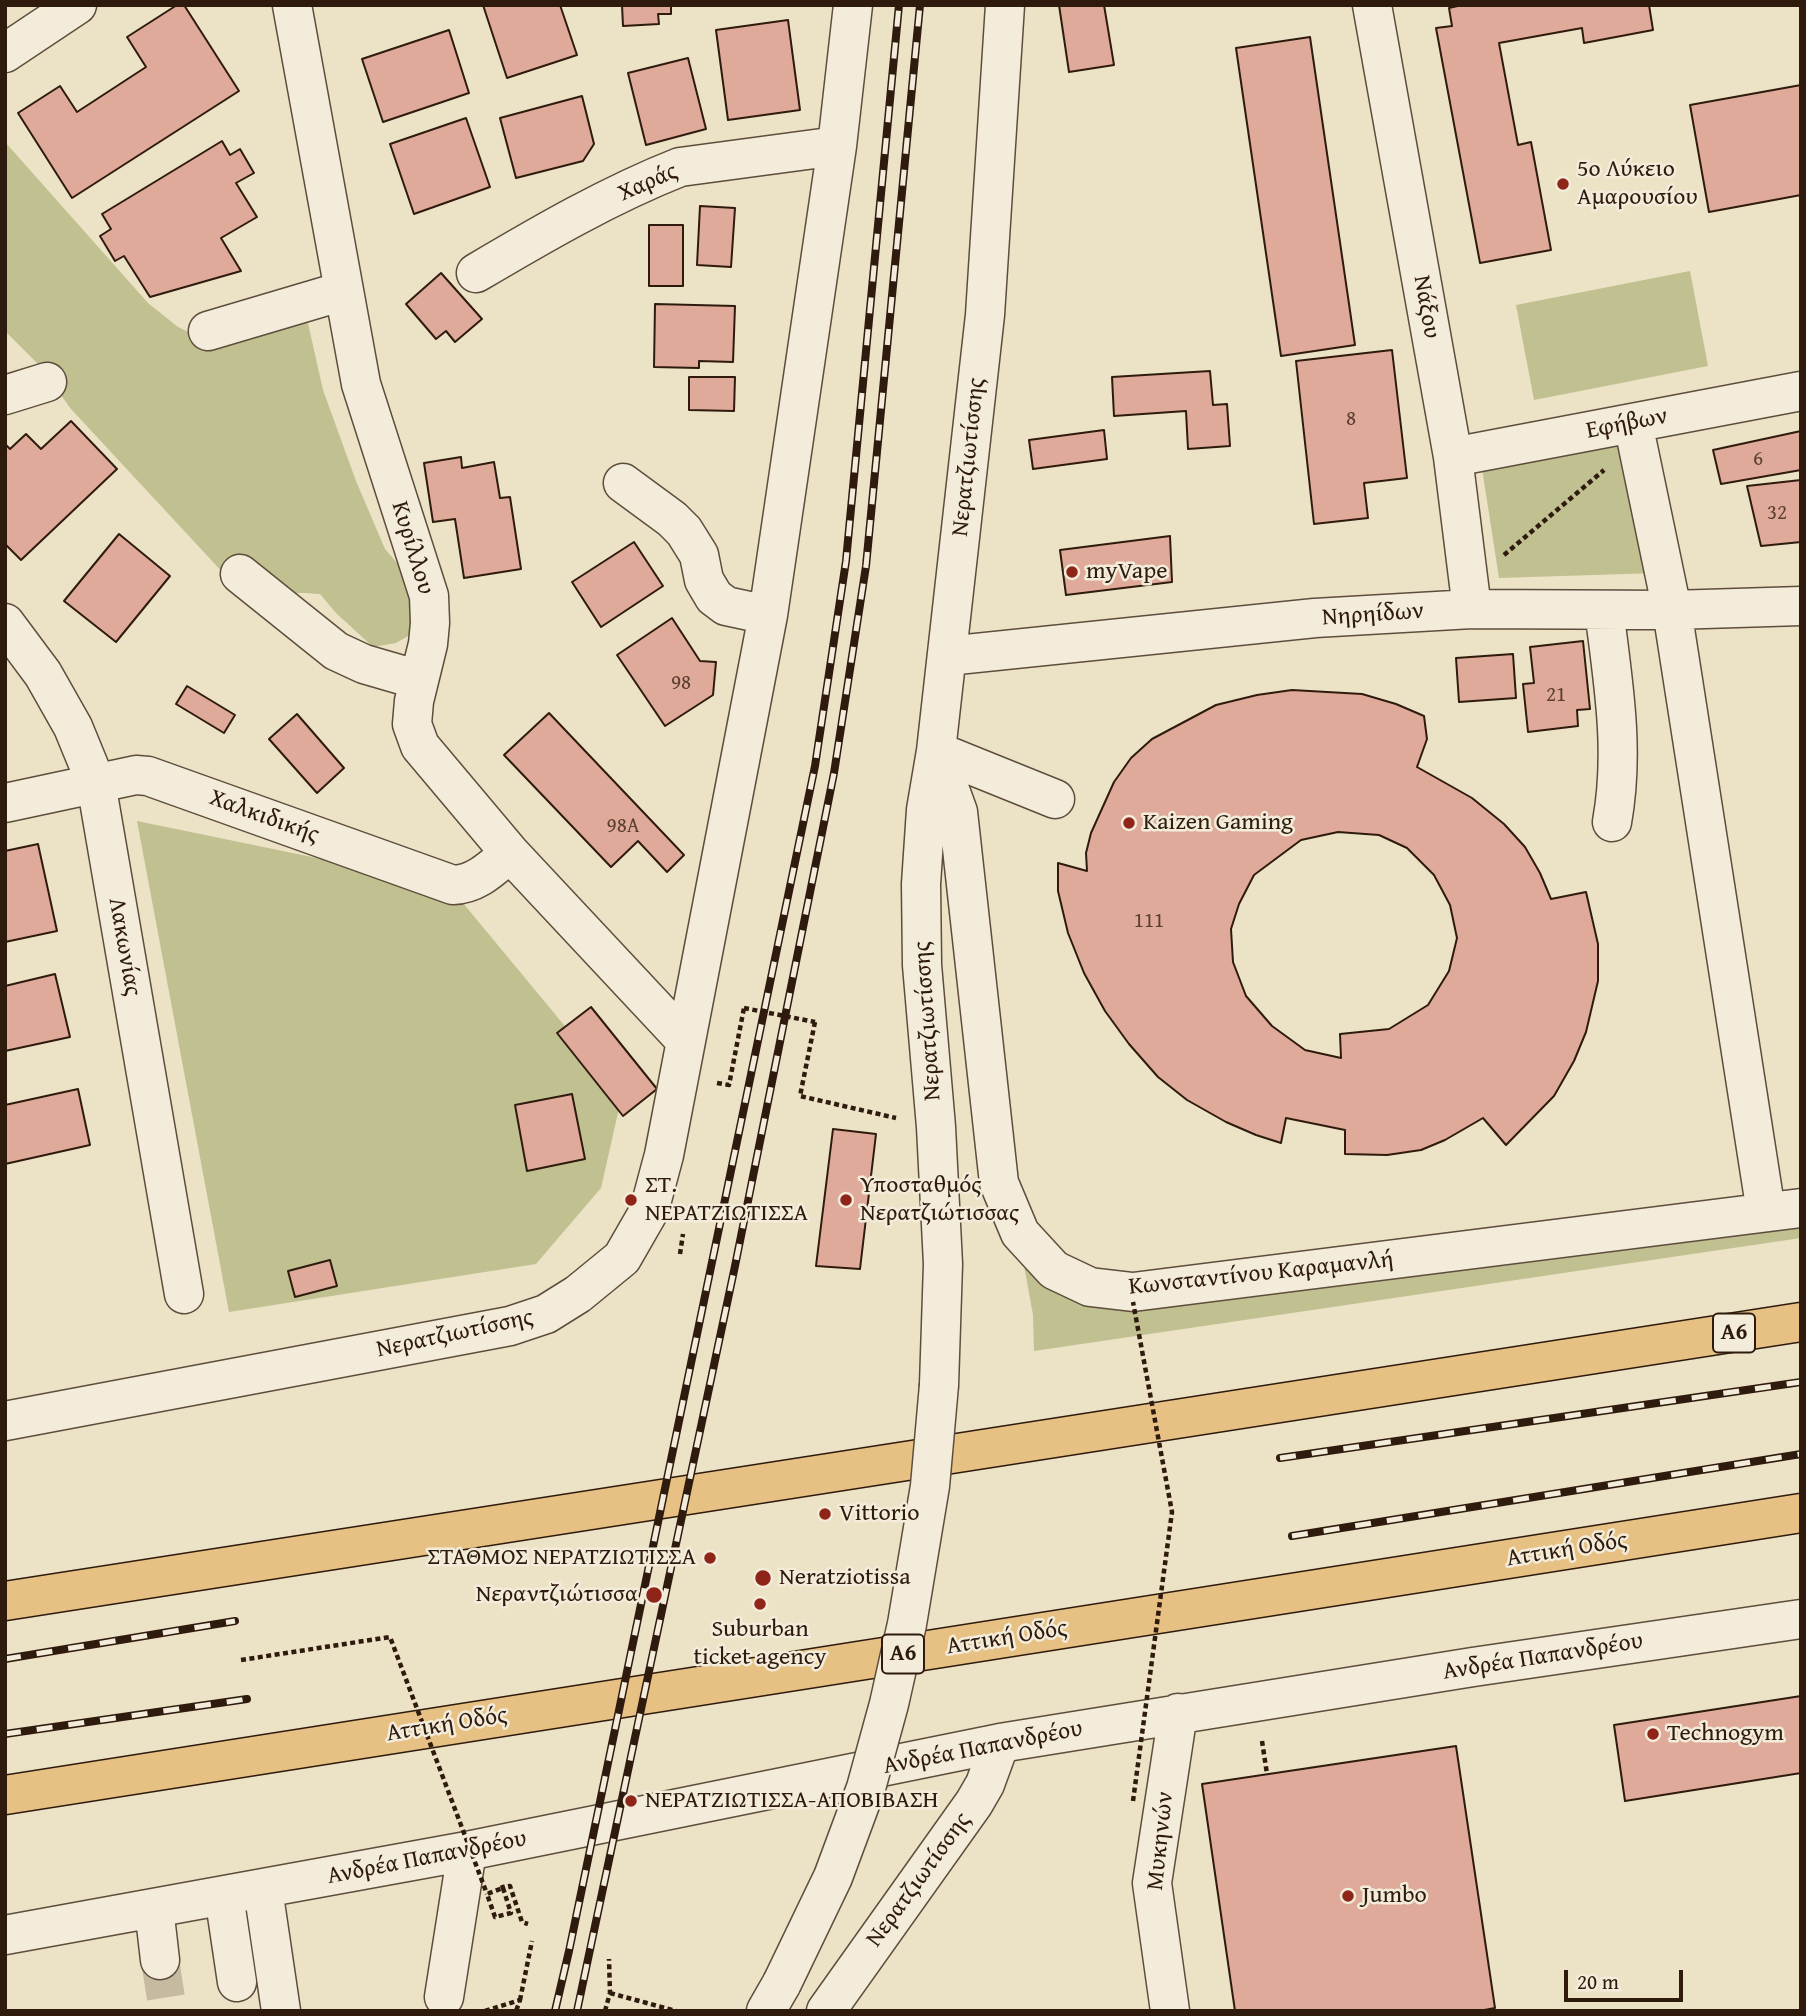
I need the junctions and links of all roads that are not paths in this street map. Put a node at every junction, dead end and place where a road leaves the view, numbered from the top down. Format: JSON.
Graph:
{"nodes":[{"id":1,"x":77,"y":5,"type":"edge"},
{"id":2,"x":292,"y":5,"type":"edge"},
{"id":3,"x":853,"y":5,"type":"edge"},
{"id":4,"x":1005,"y":5,"type":"edge"},
{"id":5,"x":1372,"y":5,"type":"edge"},
{"id":6,"x":5,"y":54,"type":"edge"},
{"id":7,"x":837,"y":146,"type":"junction"},
{"id":8,"x":476,"y":273,"type":"dead end"},
{"id":9,"x":343,"y":291,"type":"junction"},
{"id":10,"x":208,"y":331,"type":"dead end"},
{"id":11,"x":47,"y":382,"type":"dead end"},
{"id":12,"x":1801,"y":391,"type":"edge"},
{"id":13,"x":5,"y":395,"type":"edge"},
{"id":14,"x":1635,"y":432,"type":"junction"},
{"id":15,"x":1453,"y":457,"type":"junction"},
{"id":16,"x":623,"y":483,"type":"dead end"},
{"id":17,"x":240,"y":574,"type":"dead end"},
{"id":18,"x":1470,"y":597,"type":"junction"},
{"id":19,"x":1801,"y":606,"type":"edge"},
{"id":20,"x":1604,"y":610,"type":"junction"},
{"id":21,"x":1672,"y":610,"type":"junction"},
{"id":22,"x":768,"y":615,"type":"junction"},
{"id":23,"x":5,"y":622,"type":"edge"},
{"id":24,"x":947,"y":656,"type":"junction"},
{"id":25,"x":419,"y":680,"type":"junction"},
{"id":26,"x":936,"y":751,"type":"junction"},
{"id":27,"x":96,"y":783,"type":"junction"},
{"id":28,"x":1055,"y":799,"type":"dead end"},
{"id":29,"x":5,"y":803,"type":"edge"},
{"id":30,"x":1612,"y":822,"type":"dead end"},
{"id":31,"x":510,"y":853,"type":"junction"},
{"id":32,"x":684,"y":1039,"type":"junction"},
{"id":33,"x":1784,"y":1210,"type":"edge"},
{"id":34,"x":184,"y":1294,"type":"dead end"},
{"id":35,"x":1801,"y":1305,"type":"edge"},
{"id":36,"x":1801,"y":1322,"type":"edge"},
{"id":37,"x":1667,"y":1343,"type":"junction"},
{"id":38,"x":5,"y":1421,"type":"edge"},
{"id":39,"x":1801,"y":1513,"type":"edge"},
{"id":40,"x":5,"y":1601,"type":"edge"},
{"id":41,"x":1801,"y":1619,"type":"edge"},
{"id":42,"x":1178,"y":1713,"type":"junction"},
{"id":43,"x":1000,"y":1743,"type":"junction"},
{"id":44,"x":5,"y":1795,"type":"edge"},
{"id":45,"x":467,"y":1851,"type":"junction"},
{"id":46,"x":263,"y":1889,"type":"junction"},
{"id":47,"x":224,"y":1895,"type":"junction"},
{"id":48,"x":154,"y":1908,"type":"junction"},
{"id":49,"x":8,"y":1941,"type":"edge"},
{"id":50,"x":160,"y":1960,"type":"tunnel mouth"},
{"id":51,"x":237,"y":1982,"type":"dead end"},
{"id":52,"x":444,"y":1997,"type":"dead end"},
{"id":53,"x":774,"y":1997,"type":"edge"},
{"id":54,"x":281,"y":2011,"type":"edge"},
{"id":55,"x":826,"y":2011,"type":"edge"},
{"id":56,"x":1170,"y":2011,"type":"edge"}],
"edges":[{"from":1,"to":6,"type":"street"},
{"from":2,"to":9,"type":"street","name":"Κυρίλλου"},
{"from":3,"to":7,"type":"street","name":"Νερατζιωτίσσης"},
{"from":4,"to":24,"type":"street","name":"Νερατζιωτίσσης"},
{"from":5,"to":15,"type":"street","name":"Νάξου"},
{"from":7,"to":8,"type":"street","name":"Χαράς"},
{"from":7,"to":22,"type":"street","name":"Νερατζιωτίσσης"},
{"from":9,"to":10,"type":"street"},
{"from":9,"to":25,"type":"street","name":"Κυρίλλου"},
{"from":11,"to":13,"type":"street"},
{"from":12,"to":14,"type":"street","name":"Εφήβων"},
{"from":14,"to":15,"type":"street","name":"Εφήβων"},
{"from":14,"to":21,"type":"street"},
{"from":15,"to":18,"type":"street","name":"Νάξου"},
{"from":16,"to":22,"type":"street"},
{"from":17,"to":25,"type":"street"},
{"from":18,"to":20,"type":"street","name":"Νηρηίδων"},
{"from":18,"to":24,"type":"street","name":"Νηρηίδων"},
{"from":19,"to":21,"type":"street","name":"Νηρηίδων"},
{"from":20,"to":21,"type":"street","name":"Νηρηίδων"},
{"from":20,"to":30,"type":"street"},
{"from":21,"to":33,"type":"street"},
{"from":22,"to":32,"type":"street","name":"Νερατζιωτίσσης"},
{"from":23,"to":27,"type":"street","name":"Λακωνίας"},
{"from":24,"to":26,"type":"street","name":"Νερατζιωτίσσης"},
{"from":25,"to":31,"type":"street","name":"Κυρίλλου"},
{"from":26,"to":28,"type":"street"},
{"from":26,"to":33,"type":"street","name":"Κωνσταντίνου Καραμανλή"},
{"from":26,"to":53,"type":"street","name":"Νερατζιωτίσσης","bridge":true},
{"from":27,"to":29,"type":"street","name":"Χαλκιδικής"},
{"from":27,"to":31,"type":"street","name":"Χαλκιδικής"},
{"from":27,"to":34,"type":"street","name":"Λακωνίας"},
{"from":31,"to":32,"type":"street","name":"Κυρίλλου"},
{"from":32,"to":38,"type":"street","name":"Νερατζιωτίσσης"},
{"from":35,"to":37,"type":"highway"},
{"from":36,"to":37,"type":"highway","number":"Α6"},
{"from":37,"to":40,"type":"highway","number":"Α6"},
{"from":39,"to":44,"type":"highway","name":"Αττική Οδός","number":"Α6"},
{"from":41,"to":42,"type":"street","name":"Ανδρέα Παπανδρέου"},
{"from":42,"to":43,"type":"street","name":"Ανδρέα Παπανδρέου"},
{"from":42,"to":56,"type":"street","name":"Μυκηνών"},
{"from":43,"to":45,"type":"street","name":"Ανδρέα Παπανδρέου"},
{"from":43,"to":55,"type":"street","name":"Νερατζιωτίσσης"},
{"from":45,"to":46,"type":"street","name":"Ανδρέα Παπανδρέου"},
{"from":45,"to":52,"type":"street"},
{"from":46,"to":47,"type":"street","name":"Ανδρέα Παπανδρέου"},
{"from":46,"to":54,"type":"street"},
{"from":47,"to":48,"type":"street","name":"Ανδρέα Παπανδρέου"},
{"from":47,"to":51,"type":"street"},
{"from":48,"to":49,"type":"street","name":"Ανδρέα Παπανδρέου"},
{"from":48,"to":50,"type":"street"}]}
